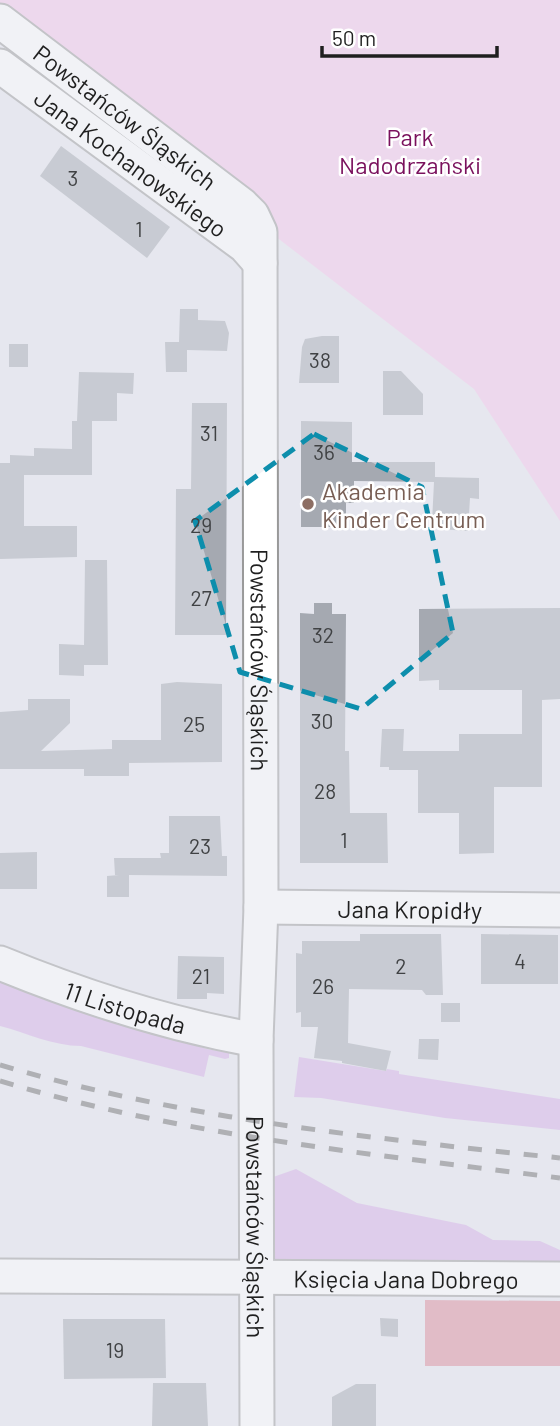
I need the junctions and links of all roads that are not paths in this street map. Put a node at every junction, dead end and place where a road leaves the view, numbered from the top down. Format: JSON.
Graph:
{"nodes":[{"id":1,"x":0,"y":21,"type":"edge"},
{"id":2,"x":0,"y":66,"type":"edge"},
{"id":3,"x":260,"y":263,"type":"junction"},
{"id":4,"x":261,"y":907,"type":"junction"},
{"id":5,"x":560,"y":910,"type":"edge"},
{"id":6,"x":0,"y":963,"type":"edge"},
{"id":7,"x":256,"y":1040,"type":"junction"},
{"id":8,"x":0,"y":1276,"type":"edge"},
{"id":9,"x":257,"y":1278,"type":"junction"},
{"id":10,"x":560,"y":1279,"type":"edge"},
{"id":11,"x":257,"y":1426,"type":"edge"}],
"edges":[{"from":1,"to":3,"type":"street","name":"Powstańców Śląskich"},
{"from":2,"to":3,"type":"street","name":"Jana Kochanowskiego"},
{"from":3,"to":4,"type":"street","name":"Powstańców Śląskich"},
{"from":4,"to":5,"type":"street","name":"Jana Kropidły"},
{"from":4,"to":7,"type":"street","name":"Powstańców Śląskich"},
{"from":6,"to":7,"type":"street","name":"11 Listopada"},
{"from":7,"to":9,"type":"street","name":"Powstańców Śląskich"},
{"from":8,"to":9,"type":"street","name":"Księcia Jana Dobrego"},
{"from":9,"to":10,"type":"street","name":"Księcia Jana Dobrego"},
{"from":9,"to":11,"type":"street","name":"Powstańców Śląskich"}]}
